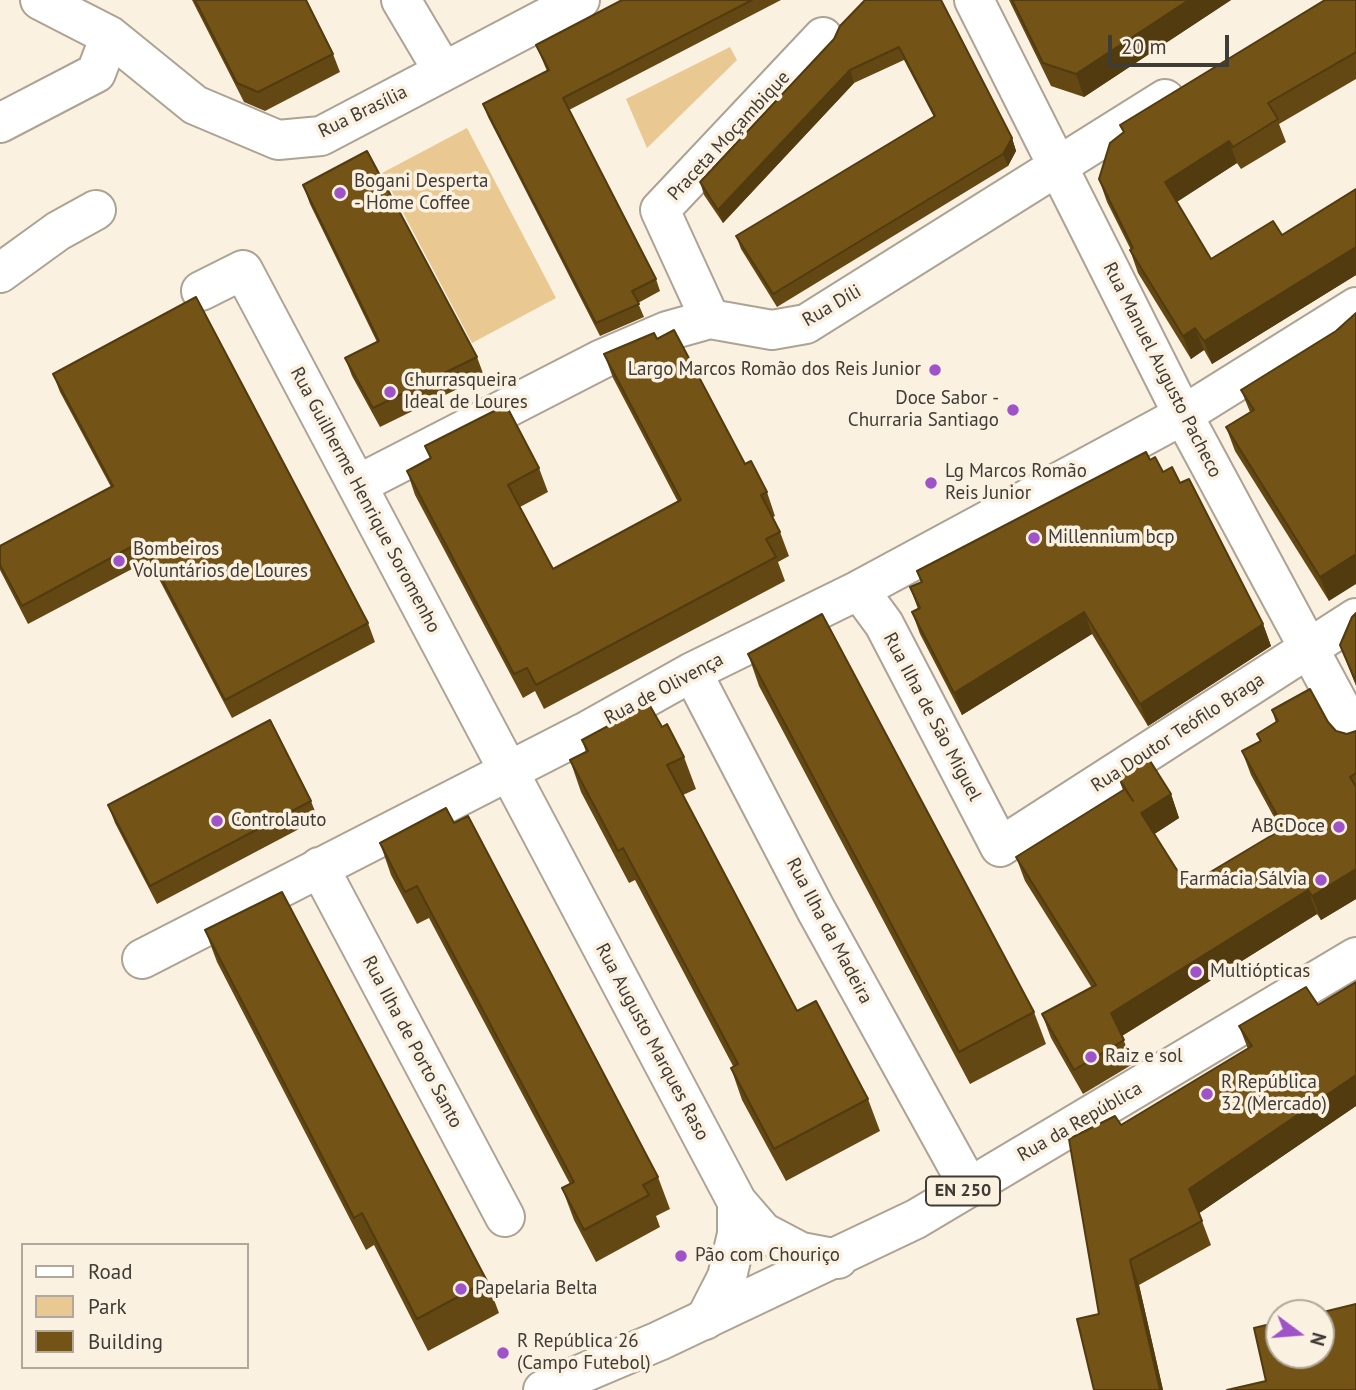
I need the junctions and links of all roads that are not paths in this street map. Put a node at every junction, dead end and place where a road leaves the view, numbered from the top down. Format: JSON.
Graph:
{"nodes":[{"id":1,"x":40,"y":0,"type":"edge"},
{"id":2,"x":401,"y":0,"type":"edge"},
{"id":3,"x":580,"y":0,"type":"edge"},
{"id":4,"x":974,"y":0,"type":"edge"},
{"id":5,"x":110,"y":36,"type":"junction"},
{"id":6,"x":823,"y":37,"type":"dead end"},
{"id":7,"x":443,"y":71,"type":"junction"},
{"id":8,"x":1194,"y":82,"type":"edge"},
{"id":9,"x":0,"y":123,"type":"edge"},
{"id":10,"x":1059,"y":164,"type":"junction"},
{"id":11,"x":96,"y":210,"type":"dead end"},
{"id":12,"x":0,"y":273,"type":"edge"},
{"id":13,"x":201,"y":291,"type":"dead end"},
{"id":14,"x":1356,"y":307,"type":"edge"},
{"id":15,"x":710,"y":319,"type":"junction"},
{"id":16,"x":1183,"y":415,"type":"junction"},
{"id":17,"x":357,"y":485,"type":"junction"},
{"id":18,"x":859,"y":590,"type":"junction"},
{"id":19,"x":1356,"y":618,"type":"edge"},
{"id":20,"x":1310,"y":649,"type":"junction"},
{"id":21,"x":692,"y":672,"type":"junction"},
{"id":22,"x":1356,"y":736,"type":"edge"},
{"id":23,"x":509,"y":771,"type":"junction"},
{"id":24,"x":1000,"y":847,"type":"joint"},
{"id":25,"x":319,"y":867,"type":"junction"},
{"id":26,"x":1356,"y":957,"type":"edge"},
{"id":27,"x":142,"y":959,"type":"dead end"},
{"id":28,"x":969,"y":1187,"type":"junction"},
{"id":29,"x":737,"y":1202,"type":"junction"},
{"id":30,"x":505,"y":1217,"type":"dead end"},
{"id":31,"x":838,"y":1259,"type":"junction"},
{"id":32,"x":705,"y":1320,"type":"junction"},
{"id":33,"x":543,"y":1390,"type":"edge"}],
"edges":[{"from":1,"to":5,"type":"street","name":"Rua Brasília"},
{"from":2,"to":7,"type":"street"},
{"from":3,"to":7,"type":"street","name":"Rua Brasília"},
{"from":4,"to":10,"type":"street","name":"Rua Manuel Augusto Pacheco"},
{"from":5,"to":7,"type":"street","name":"Rua Brasília"},
{"from":5,"to":9,"type":"street"},
{"from":6,"to":15,"type":"street","name":"Praceta Moçambique"},
{"from":8,"to":10,"type":"street","name":"Rua Díli"},
{"from":10,"to":15,"type":"street","name":"Rua Díli"},
{"from":10,"to":16,"type":"street","name":"Rua Manuel Augusto Pacheco"},
{"from":11,"to":12,"type":"street"},
{"from":13,"to":17,"type":"street","name":"Rua Guilherme Henrique Soromenho"},
{"from":14,"to":16,"type":"street","name":"Rua de Olivença"},
{"from":15,"to":17,"type":"street","name":"Rua Díli"},
{"from":16,"to":18,"type":"street","name":"Rua de Olivença"},
{"from":16,"to":20,"type":"street","name":"Rua Manuel Augusto Pacheco"},
{"from":17,"to":23,"type":"street","name":"Rua Guilherme Henrique Soromenho"},
{"from":18,"to":21,"type":"street","name":"Rua de Olivença"},
{"from":18,"to":24,"type":"street","name":"Rua Ilha de São Miguel"},
{"from":19,"to":20,"type":"street","name":"Rua Doutor Teófilo Braga"},
{"from":20,"to":22,"type":"street","name":"Rua Manuel Augusto Pacheco"},
{"from":20,"to":24,"type":"street","name":"Rua Doutor Teófilo Braga"},
{"from":21,"to":23,"type":"street","name":"Rua de Olivença"},
{"from":21,"to":28,"type":"street","name":"Rua Ilha da Madeira"},
{"from":23,"to":25,"type":"street","name":"Rua de Olivença"},
{"from":23,"to":29,"type":"street","name":"Rua Augusto Marques Raso"},
{"from":25,"to":27,"type":"street","name":"Rua de Olivença"},
{"from":25,"to":30,"type":"street","name":"Rua Ilha de Porto Santo"},
{"from":26,"to":28,"type":"street","name":"Rua da República","number":"EN 250"},
{"from":28,"to":31,"type":"street","name":"Rua da República","number":"EN 250"},
{"from":29,"to":31,"type":"street"},
{"from":29,"to":32,"type":"street","name":"Rua Augusto Marques Raso"},
{"from":31,"to":32,"type":"street","name":"Rua da República","number":"EN 250"},
{"from":32,"to":33,"type":"street","name":"Rua da República","number":"EN 250"}]}
